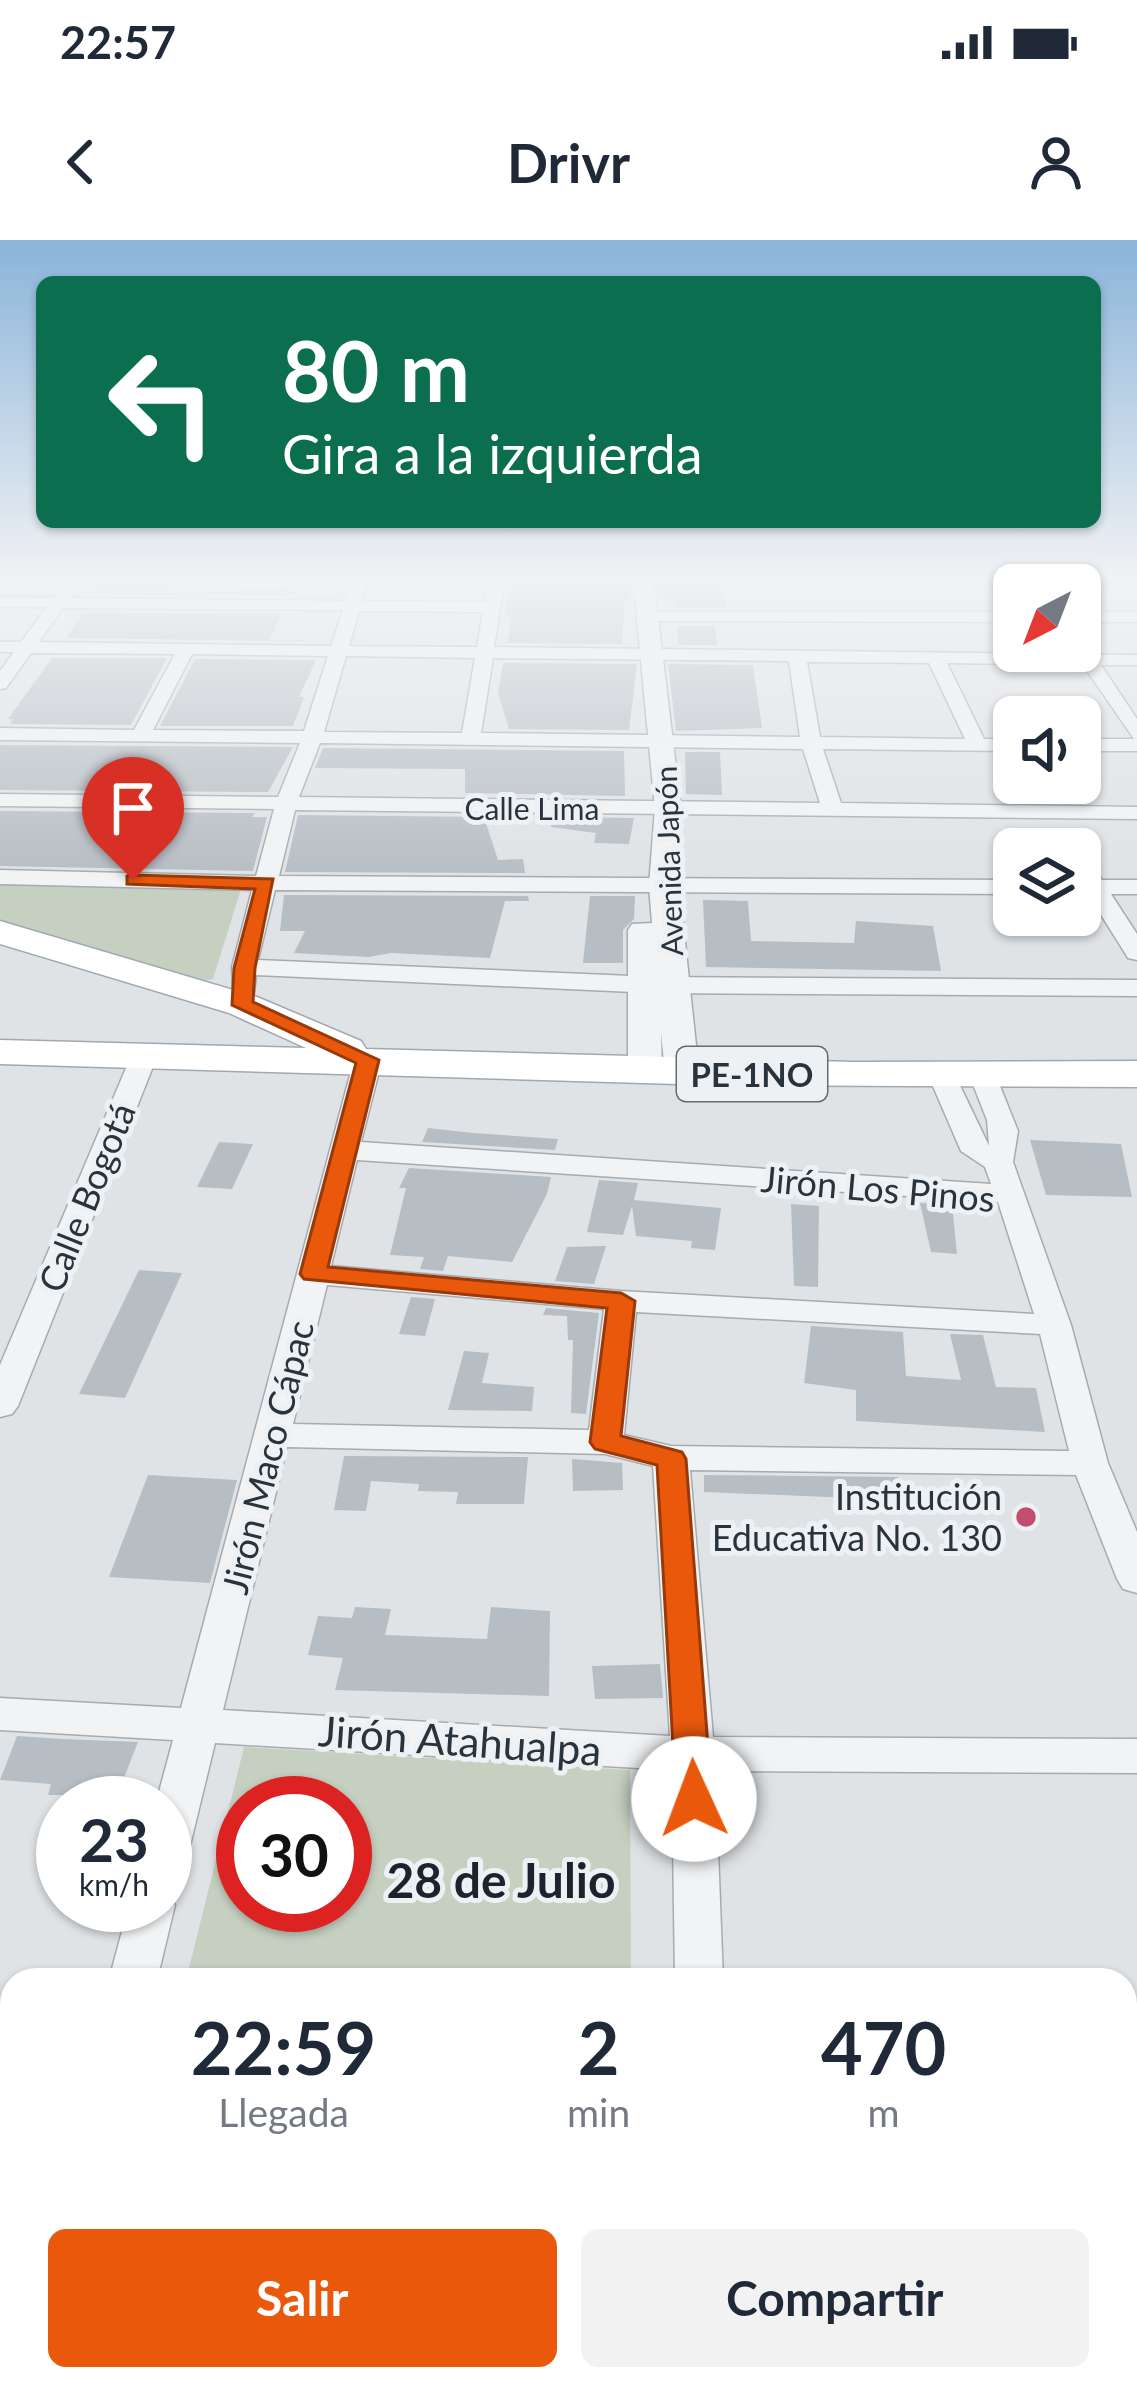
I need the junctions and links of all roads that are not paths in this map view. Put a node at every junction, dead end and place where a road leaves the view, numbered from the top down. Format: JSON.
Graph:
{"nodes":[{"id":1,"x":171,"y":677,"type":"edge"},
{"id":2,"x":328,"y":677,"type":"edge"},
{"id":3,"x":480,"y":677,"type":"edge"},
{"id":4,"x":641,"y":677,"type":"edge"},
{"id":5,"x":800,"y":677,"type":"edge"},
{"id":6,"x":945,"y":677,"type":"edge"},
{"id":7,"x":1100,"y":677,"type":"edge"},
{"id":8,"x":0,"y":734,"type":"edge"},
{"id":9,"x":1137,"y":734,"type":"edge"},
{"id":10,"x":140,"y":736,"type":"junction"},
{"id":11,"x":312,"y":738,"type":"junction"},
{"id":12,"x":471,"y":738,"type":"junction"},
{"id":13,"x":811,"y":742,"type":"junction"},
{"id":14,"x":976,"y":744,"type":"junction"},
{"id":15,"x":993,"y":744,"type":"edge"},
{"id":16,"x":1101,"y":745,"type":"edge"},
{"id":17,"x":1137,"y":745,"type":"edge"},
{"id":18,"x":648,"y":776,"type":"junction"},
{"id":19,"x":0,"y":800,"type":"edge"},
{"id":20,"x":285,"y":806,"type":"junction"},
{"id":21,"x":832,"y":808,"type":"junction"},
{"id":22,"x":1137,"y":813,"type":"edge"},
{"id":23,"x":0,"y":877,"type":"edge"},
{"id":24,"x":266,"y":884,"type":"junction"},
{"id":25,"x":654,"y":887,"type":"junction"},
{"id":26,"x":993,"y":887,"type":"edge"},
{"id":27,"x":1101,"y":887,"type":"edge"},
{"id":28,"x":1137,"y":887,"type":"edge"},
{"id":29,"x":1101,"y":905,"type":"edge"},
{"id":30,"x":0,"y":932,"type":"edge"},
{"id":31,"x":1137,"y":953,"type":"edge"},
{"id":32,"x":659,"y":984,"type":"junction"},
{"id":33,"x":244,"y":986,"type":"junction"},
{"id":34,"x":1137,"y":988,"type":"edge"},
{"id":35,"x":0,"y":1052,"type":"edge"},
{"id":36,"x":146,"y":1054,"type":"junction"},
{"id":37,"x":368,"y":1060,"type":"junction"},
{"id":38,"x":664,"y":1073,"type":"junction"},
{"id":39,"x":1137,"y":1074,"type":"edge"},
{"id":40,"x":964,"y":1077,"type":"junction"},
{"id":41,"x":345,"y":1150,"type":"junction"},
{"id":42,"x":998,"y":1162,"type":"junction"},
{"id":43,"x":1010,"y":1194,"type":"junction"},
{"id":44,"x":314,"y":1274,"type":"junction"},
{"id":45,"x":621,"y":1301,"type":"junction"},
{"id":46,"x":1054,"y":1325,"type":"junction"},
{"id":47,"x":0,"y":1406,"type":"edge"},
{"id":48,"x":272,"y":1435,"type":"junction"},
{"id":49,"x":605,"y":1442,"type":"junction"},
{"id":50,"x":671,"y":1459,"type":"junction"},
{"id":51,"x":1090,"y":1462,"type":"junction"},
{"id":52,"x":1137,"y":1579,"type":"edge"},
{"id":53,"x":0,"y":1714,"type":"edge"},
{"id":54,"x":198,"y":1724,"type":"junction"},
{"id":55,"x":693,"y":1754,"type":"junction"},
{"id":56,"x":1137,"y":1756,"type":"edge"},
{"id":57,"x":185,"y":1776,"type":"edge"},
{"id":58,"x":145,"y":1932,"type":"edge"},
{"id":59,"x":136,"y":1968,"type":"edge"},
{"id":60,"x":699,"y":1968,"type":"edge"}],
"edges":[{"from":1,"to":10,"type":"street"},
{"from":2,"to":11,"type":"street"},
{"from":3,"to":12,"type":"street"},
{"from":4,"to":18,"type":"street","name":"Avenida Japón"},
{"from":5,"to":13,"type":"street"},
{"from":6,"to":14,"type":"street"},
{"from":7,"to":9,"type":"street"},
{"from":8,"to":10,"type":"street"},
{"from":10,"to":11,"type":"street"},
{"from":11,"to":12,"type":"street"},
{"from":11,"to":20,"type":"street"},
{"from":12,"to":18,"type":"street"},
{"from":13,"to":14,"type":"street"},
{"from":13,"to":18,"type":"street"},
{"from":13,"to":21,"type":"street"},
{"from":14,"to":15,"type":"street"},
{"from":16,"to":17,"type":"street"},
{"from":18,"to":20,"type":"street","name":"Calle Lima"},
{"from":18,"to":21,"type":"street","name":"Calle Lima"},
{"from":18,"to":25,"type":"street","name":"Avenida Japón"},
{"from":19,"to":20,"type":"street","name":"Calle Lima"},
{"from":20,"to":24,"type":"street"},
{"from":21,"to":22,"type":"street","name":"Calle Lima"},
{"from":23,"to":24,"type":"street"},
{"from":24,"to":25,"type":"street"},
{"from":24,"to":33,"type":"street"},
{"from":25,"to":26,"type":"street"},
{"from":25,"to":32,"type":"street","name":"Avenida Japón"},
{"from":27,"to":28,"type":"street"},
{"from":29,"to":31,"type":"street"},
{"from":30,"to":33,"type":"main road","number":"PE-1NO"},
{"from":32,"to":33,"type":"street"},
{"from":32,"to":34,"type":"street"},
{"from":32,"to":38,"type":"street","name":"Avenida Japón"},
{"from":33,"to":37,"type":"main road","number":"PE-1NO"},
{"from":35,"to":36,"type":"main road","number":"PE-1NO"},
{"from":36,"to":37,"type":"main road","number":"PE-1NO"},
{"from":36,"to":47,"type":"street","name":"Calle Bogotá"},
{"from":37,"to":38,"type":"main road","number":"PE-1NO"},
{"from":37,"to":41,"type":"street","name":"Jirón Maco Cápac"},
{"from":38,"to":40,"type":"main road","number":"PE-1NO"},
{"from":39,"to":40,"type":"main road","number":"PE-1NO"},
{"from":40,"to":42,"type":"street"},
{"from":40,"to":42,"type":"street"},
{"from":41,"to":43,"type":"street","name":"Jirón Los Pinos"},
{"from":41,"to":44,"type":"street","name":"Jirón Maco Cápac"},
{"from":42,"to":43,"type":"street"},
{"from":43,"to":46,"type":"street","name":"Jirón Los Pinos"},
{"from":44,"to":45,"type":"street"},
{"from":44,"to":48,"type":"street","name":"Jirón Maco Cápac"},
{"from":45,"to":46,"type":"street"},
{"from":45,"to":49,"type":"street"},
{"from":46,"to":51,"type":"street","name":"Jirón Los Pinos"},
{"from":48,"to":49,"type":"street"},
{"from":48,"to":54,"type":"street","name":"Jirón Maco Cápac"},
{"from":49,"to":50,"type":"street"},
{"from":50,"to":51,"type":"street"},
{"from":50,"to":55,"type":"street"},
{"from":51,"to":52,"type":"street","name":"Jirón Los Pinos"},
{"from":53,"to":54,"type":"street","name":"Jirón Atahualpa"},
{"from":54,"to":55,"type":"street","name":"Jirón Atahualpa"},
{"from":54,"to":57,"type":"street","name":"Jirón Maco Cápac"},
{"from":55,"to":56,"type":"street","name":"Jirón Atahualpa"},
{"from":55,"to":60,"type":"street"},
{"from":58,"to":59,"type":"street"}]}
